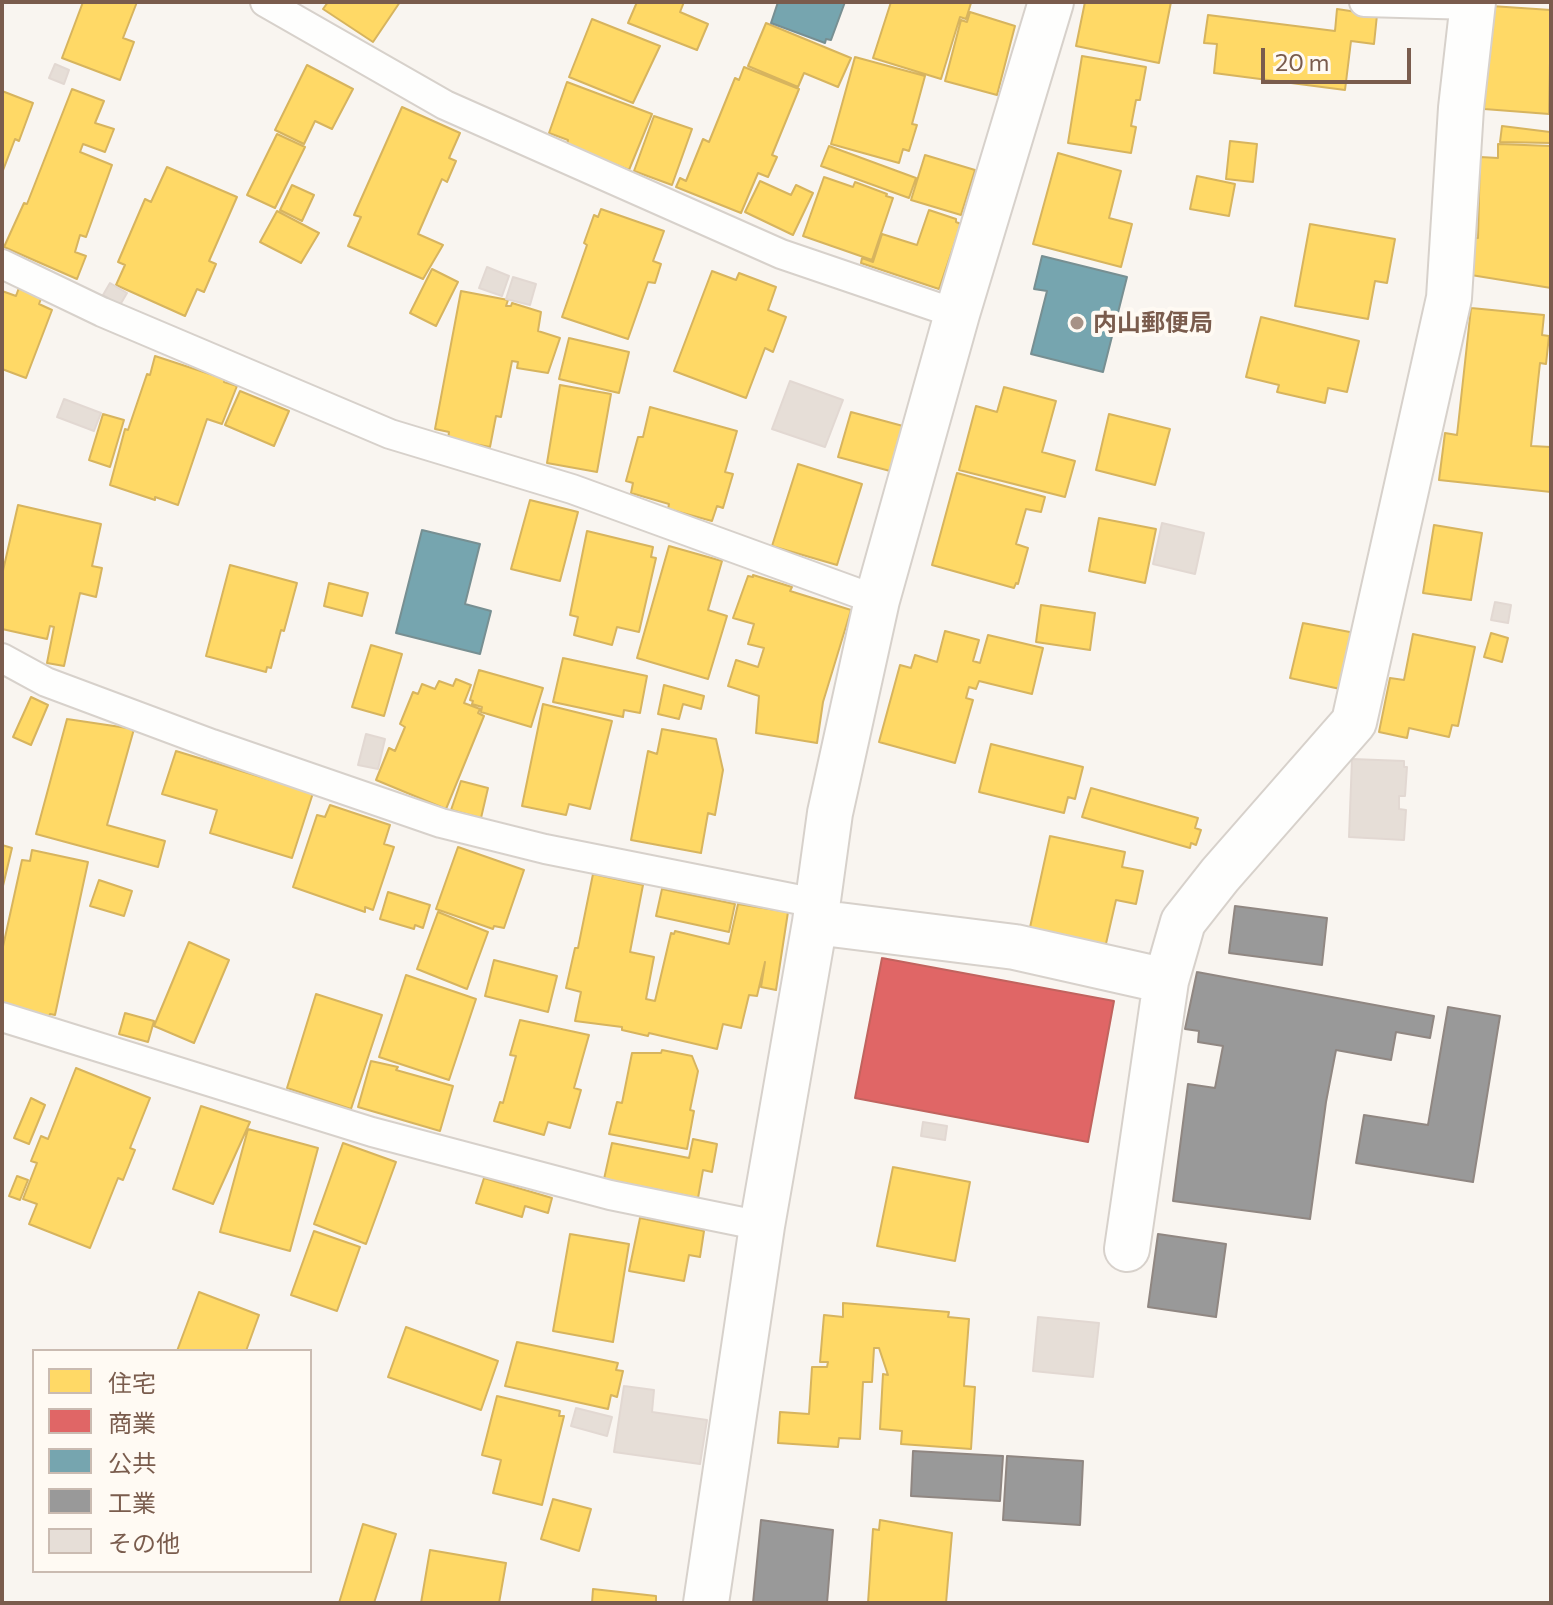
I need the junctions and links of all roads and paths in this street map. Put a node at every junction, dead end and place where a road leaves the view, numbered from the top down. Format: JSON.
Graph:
{"nodes":[{"id":1,"x":265,"y":2,"type":"edge"},
{"id":2,"x":1051,"y":2,"type":"edge"},
{"id":3,"x":1364,"y":2,"type":"edge"},
{"id":4,"x":1473,"y":3,"type":"edge"},
{"id":5,"x":2,"y":264,"type":"edge"},
{"id":6,"x":957,"y":314,"type":"junction"},
{"id":7,"x":877,"y":600,"type":"junction"},
{"id":8,"x":2,"y":658,"type":"edge"},
{"id":9,"x":816,"y":912,"type":"junction"},
{"id":10,"x":1166,"y":981,"type":"junction"},
{"id":11,"x":2,"y":1017,"type":"edge"},
{"id":12,"x":762,"y":1226,"type":"junction"},
{"id":13,"x":1127,"y":1249,"type":"dead end"},
{"id":14,"x":706,"y":1603,"type":"edge"}],
"edges":[{"from":1,"to":6,"type":"lane"},
{"from":2,"to":6,"type":"street"},
{"from":3,"to":4,"type":"lane"},
{"from":4,"to":10,"type":"street"},
{"from":5,"to":7,"type":"lane"},
{"from":6,"to":7,"type":"street"},
{"from":7,"to":9,"type":"street"},
{"from":8,"to":9,"type":"lane"},
{"from":9,"to":10,"type":"street"},
{"from":9,"to":12,"type":"street"},
{"from":10,"to":13,"type":"street"},
{"from":11,"to":12,"type":"lane"},
{"from":12,"to":14,"type":"street"}]}
